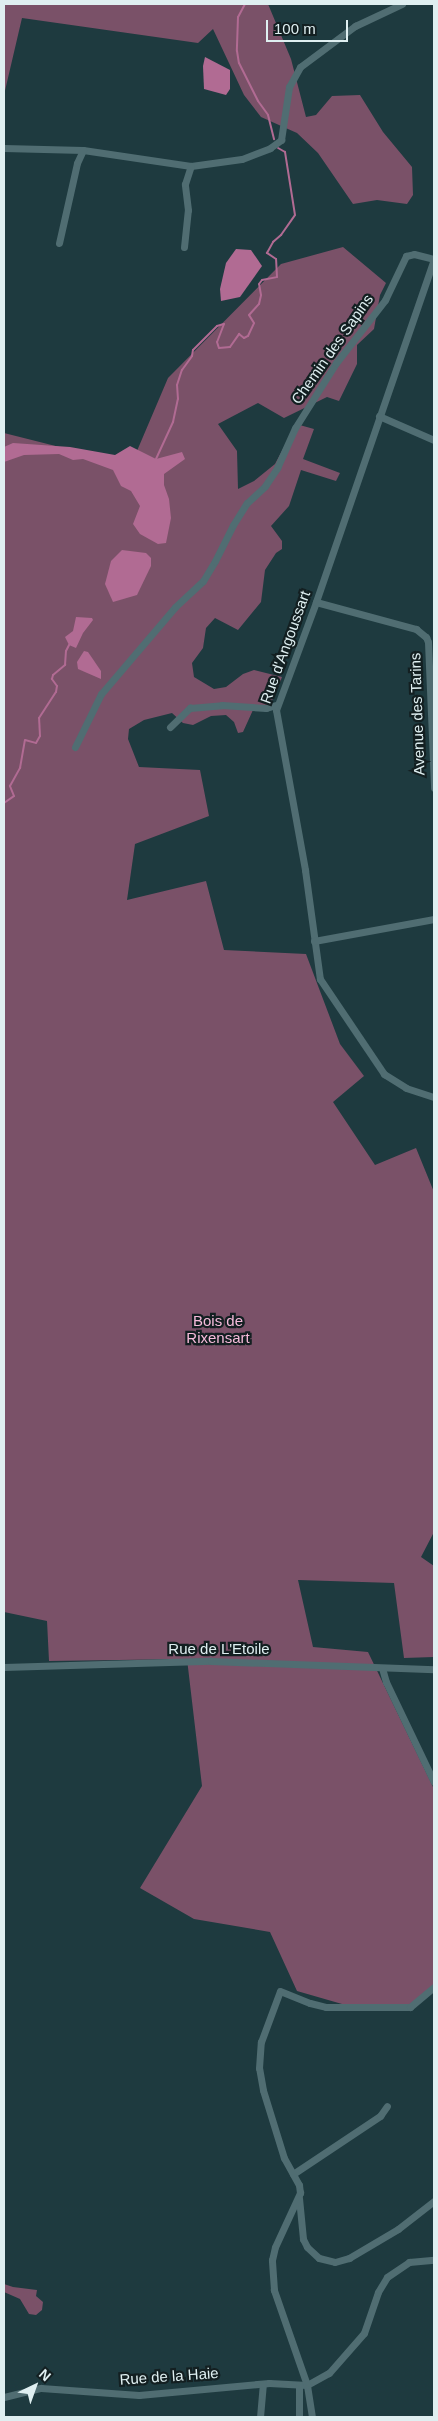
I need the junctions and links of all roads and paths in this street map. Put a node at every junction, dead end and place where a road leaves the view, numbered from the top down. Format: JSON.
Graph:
{"nodes":[{"id":1,"x":402,"y":4,"type":"edge"},
{"id":2,"x":4,"y":148,"type":"edge"},
{"id":3,"x":83,"y":150,"type":"junction"},
{"id":4,"x":191,"y":166,"type":"junction"},
{"id":5,"x":59,"y":243,"type":"dead end"},
{"id":6,"x":184,"y":247,"type":"dead end"},
{"id":7,"x":434,"y":259,"type":"edge"},
{"id":8,"x":432,"y":275,"type":"edge"},
{"id":9,"x":380,"y":416,"type":"junction"},
{"id":10,"x":434,"y":440,"type":"edge"},
{"id":11,"x":316,"y":602,"type":"junction"},
{"id":12,"x":276,"y":705,"type":"junction"},
{"id":13,"x":170,"y":726,"type":"dead end"},
{"id":14,"x":74,"y":748,"type":"dead end"},
{"id":15,"x":434,"y":779,"type":"edge"},
{"id":16,"x":434,"y":788,"type":"edge"},
{"id":17,"x":434,"y":919,"type":"edge"},
{"id":18,"x":314,"y":941,"type":"junction"},
{"id":19,"x":434,"y":1097,"type":"edge"},
{"id":20,"x":4,"y":1667,"type":"edge"},
{"id":21,"x":382,"y":1668,"type":"junction"},
{"id":22,"x":434,"y":1669,"type":"edge"},
{"id":23,"x":434,"y":1782,"type":"edge"},
{"id":24,"x":434,"y":1987,"type":"edge"},
{"id":25,"x":387,"y":2106,"type":"dead end"},
{"id":26,"x":293,"y":2174,"type":"junction"},
{"id":27,"x":299,"y":2198,"type":"junction"},
{"id":28,"x":434,"y":2201,"type":"edge"},
{"id":29,"x":434,"y":2260,"type":"edge"},
{"id":30,"x":263,"y":2384,"type":"junction"},
{"id":31,"x":303,"y":2385,"type":"junction"},
{"id":32,"x":4,"y":2397,"type":"edge"},
{"id":33,"x":260,"y":2417,"type":"edge"},
{"id":34,"x":299,"y":2417,"type":"edge"},
{"id":35,"x":312,"y":2417,"type":"edge"}],
"edges":[{"from":1,"to":4,"type":"street"},
{"from":2,"to":3,"type":"street"},
{"from":3,"to":4,"type":"street"},
{"from":3,"to":5,"type":"street"},
{"from":4,"to":6,"type":"street"},
{"from":7,"to":8,"type":"street","name":"Rue d'Angoussart"},
{"from":7,"to":14,"type":"street","name":"Chemin des Sapins"},
{"from":8,"to":9,"type":"street","name":"Rue d'Angoussart"},
{"from":9,"to":10,"type":"street"},
{"from":9,"to":11,"type":"street","name":"Rue d'Angoussart"},
{"from":11,"to":12,"type":"street","name":"Rue d'Angoussart"},
{"from":11,"to":15,"type":"street","name":"Avenue des Tarins"},
{"from":12,"to":13,"type":"street"},
{"from":12,"to":18,"type":"street","name":"Rue d'Angoussart"},
{"from":15,"to":16,"type":"street","name":"Avenue des Tarins"},
{"from":17,"to":18,"type":"street"},
{"from":18,"to":19,"type":"street","name":"Rue d'Angoussart"},
{"from":20,"to":21,"type":"street","name":"Rue de L'Etoile"},
{"from":21,"to":22,"type":"street","name":"Rue de L'Etoile"},
{"from":21,"to":23,"type":"street"},
{"from":24,"to":26,"type":"street"},
{"from":25,"to":26,"type":"street"},
{"from":26,"to":27,"type":"street"},
{"from":27,"to":28,"type":"street"},
{"from":27,"to":31,"type":"street"},
{"from":29,"to":31,"type":"street"},
{"from":30,"to":31,"type":"street","name":"Rue de la Haie"},
{"from":30,"to":32,"type":"street","name":"Rue de la Haie"},
{"from":30,"to":33,"type":"street"},
{"from":31,"to":34,"type":"street"},
{"from":31,"to":35,"type":"street"}]}
